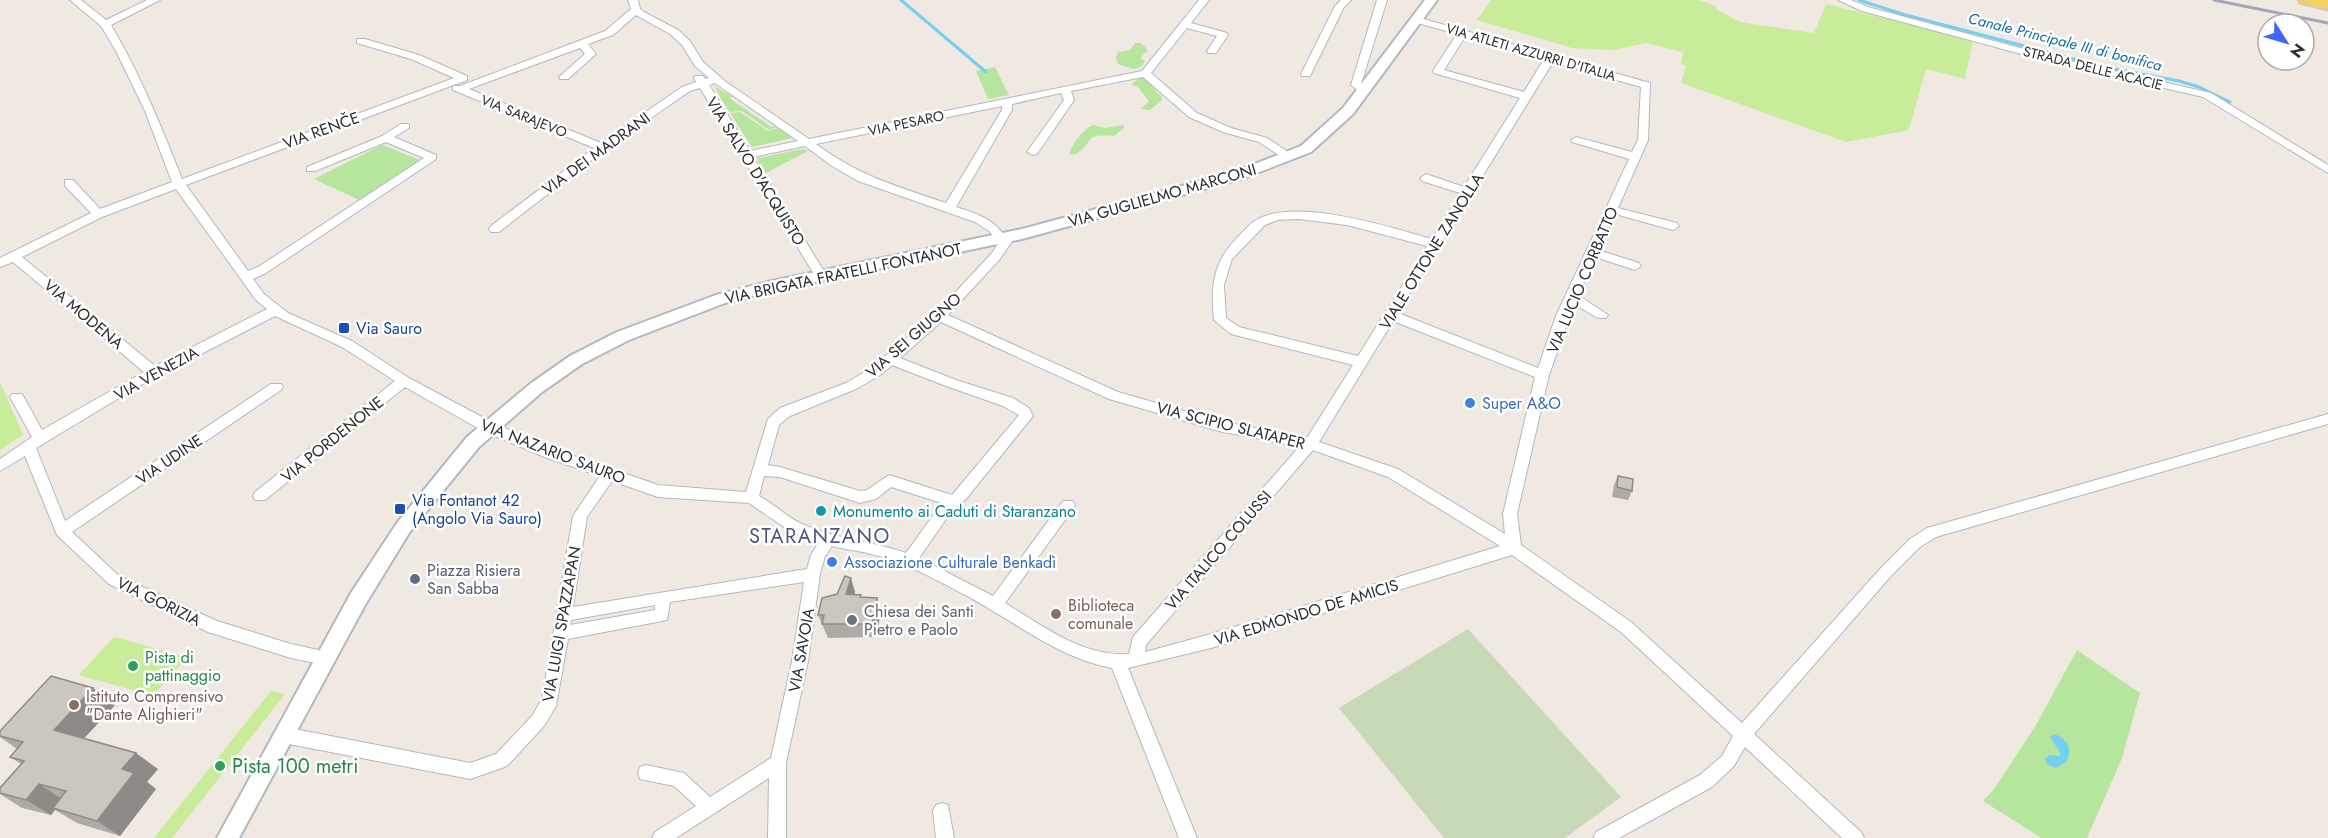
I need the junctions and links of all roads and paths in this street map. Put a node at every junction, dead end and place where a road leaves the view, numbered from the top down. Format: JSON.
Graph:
{"nodes":[{"id":1,"x":75,"y":0,"type":"edge"},
{"id":2,"x":155,"y":0,"type":"edge"},
{"id":3,"x":1204,"y":0,"type":"edge"},
{"id":4,"x":1346,"y":0,"type":"edge"},
{"id":5,"x":1382,"y":0,"type":"edge"},
{"id":6,"x":1431,"y":0,"type":"edge"},
{"id":7,"x":1843,"y":0,"type":"edge"},
{"id":8,"x":2305,"y":0,"type":"edge"},
{"id":9,"x":2328,"y":4,"type":"edge"},
{"id":10,"x":634,"y":5,"type":"edge"},
{"id":11,"x":1416,"y":20,"type":"junction"},
{"id":12,"x":105,"y":24,"type":"junction"},
{"id":13,"x":1185,"y":24,"type":"junction"},
{"id":14,"x":1463,"y":33,"type":"junction"},
{"id":15,"x":362,"y":41,"type":"dead end"},
{"id":16,"x":581,"y":43,"type":"junction"},
{"id":17,"x":1212,"y":51,"type":"dead end"},
{"id":18,"x":1550,"y":58,"type":"junction"},
{"id":19,"x":699,"y":64,"type":"junction"},
{"id":20,"x":1145,"y":74,"type":"junction"},
{"id":21,"x":1306,"y":74,"type":"dead end"},
{"id":22,"x":564,"y":76,"type":"dead end"},
{"id":23,"x":717,"y":79,"type":"junction"},
{"id":24,"x":461,"y":83,"type":"junction"},
{"id":25,"x":701,"y":84,"type":"junction"},
{"id":26,"x":1646,"y":85,"type":"joint"},
{"id":27,"x":1065,"y":90,"type":"junction"},
{"id":28,"x":1362,"y":91,"type":"junction"},
{"id":29,"x":1526,"y":96,"type":"junction"},
{"id":30,"x":1007,"y":102,"type":"junction"},
{"id":31,"x":405,"y":126,"type":"dead end"},
{"id":32,"x":386,"y":138,"type":"junction"},
{"id":33,"x":1576,"y":140,"type":"dead end"},
{"id":34,"x":806,"y":143,"type":"junction"},
{"id":35,"x":602,"y":147,"type":"junction"},
{"id":36,"x":1033,"y":152,"type":"dead end"},
{"id":37,"x":747,"y":155,"type":"junction"},
{"id":38,"x":1287,"y":156,"type":"junction"},
{"id":39,"x":1636,"y":157,"type":"junction"},
{"id":40,"x":310,"y":169,"type":"dead end"},
{"id":41,"x":2328,"y":171,"type":"edge"},
{"id":42,"x":1426,"y":178,"type":"dead end"},
{"id":43,"x":69,"y":183,"type":"dead end"},
{"id":44,"x":178,"y":183,"type":"junction"},
{"id":45,"x":1469,"y":192,"type":"junction"},
{"id":46,"x":949,"y":208,"type":"junction"},
{"id":47,"x":1612,"y":210,"type":"junction"},
{"id":48,"x":98,"y":214,"type":"junction"},
{"id":49,"x":1673,"y":226,"type":"dead end"},
{"id":50,"x":495,"y":229,"type":"dead end"},
{"id":51,"x":1005,"y":238,"type":"junction"},
{"id":52,"x":1436,"y":244,"type":"junction"},
{"id":53,"x":1591,"y":252,"type":"junction"},
{"id":54,"x":15,"y":256,"type":"junction"},
{"id":55,"x":0,"y":263,"type":"edge"},
{"id":56,"x":1635,"y":266,"type":"dead end"},
{"id":57,"x":821,"y":276,"type":"junction"},
{"id":58,"x":246,"y":277,"type":"junction"},
{"id":59,"x":1571,"y":297,"type":"junction"},
{"id":60,"x":274,"y":311,"type":"junction"},
{"id":61,"x":1390,"y":315,"type":"junction"},
{"id":62,"x":1602,"y":315,"type":"dead end"},
{"id":63,"x":940,"y":316,"type":"junction"},
{"id":64,"x":891,"y":359,"type":"junction"},
{"id":65,"x":1361,"y":362,"type":"junction"},
{"id":66,"x":154,"y":373,"type":"junction"},
{"id":67,"x":1542,"y":375,"type":"junction"},
{"id":68,"x":404,"y":381,"type":"junction"},
{"id":69,"x":276,"y":387,"type":"dead end"},
{"id":70,"x":17,"y":397,"type":"dead end"},
{"id":71,"x":2328,"y":419,"type":"edge"},
{"id":72,"x":488,"y":428,"type":"junction"},
{"id":73,"x":34,"y":442,"type":"junction"},
{"id":74,"x":1310,"y":444,"type":"junction"},
{"id":75,"x":0,"y":466,"type":"edge"},
{"id":76,"x":760,"y":470,"type":"junction"},
{"id":77,"x":609,"y":474,"type":"junction"},
{"id":78,"x":260,"y":496,"type":"dead end"},
{"id":79,"x":751,"y":498,"type":"junction"},
{"id":80,"x":953,"y":501,"type":"junction"},
{"id":81,"x":1068,"y":506,"type":"dead end"},
{"id":82,"x":1510,"y":514,"type":"junction"},
{"id":83,"x":1485,"y":528,"type":"junction"},
{"id":84,"x":62,"y":531,"type":"junction"},
{"id":85,"x":828,"y":539,"type":"junction"},
{"id":86,"x":1514,"y":548,"type":"junction"},
{"id":87,"x":909,"y":560,"type":"junction"},
{"id":88,"x":813,"y":574,"type":"junction"},
{"id":89,"x":663,"y":597,"type":"junction"},
{"id":90,"x":995,"y":605,"type":"junction"},
{"id":91,"x":564,"y":615,"type":"junction"},
{"id":92,"x":562,"y":633,"type":"junction"},
{"id":93,"x":326,"y":658,"type":"junction"},
{"id":94,"x":1127,"y":661,"type":"junction"},
{"id":95,"x":1743,"y":734,"type":"junction"},
{"id":96,"x":284,"y":735,"type":"junction"},
{"id":97,"x":778,"y":763,"type":"junction"},
{"id":98,"x":646,"y":773,"type":"dead end"},
{"id":99,"x":710,"y":808,"type":"junction"},
{"id":100,"x":942,"y":812,"type":"dead end"},
{"id":101,"x":228,"y":838,"type":"edge"},
{"id":102,"x":661,"y":838,"type":"edge"},
{"id":103,"x":777,"y":838,"type":"edge"},
{"id":104,"x":945,"y":838,"type":"edge"},
{"id":105,"x":1188,"y":838,"type":"edge"},
{"id":106,"x":1602,"y":838,"type":"edge"},
{"id":107,"x":1855,"y":838,"type":"edge"}],
"edges":[{"from":1,"to":12,"type":"street"},
{"from":2,"to":12,"type":"street"},
{"from":3,"to":13,"type":"street"},
{"from":4,"to":21,"type":"street"},
{"from":5,"to":28,"type":"street"},
{"from":6,"to":11,"type":"street","name":"VIA GUGLIELMO MARCONI"},
{"from":7,"to":41,"type":"street","name":"STRADA DELLE ACACIE"},
{"from":8,"to":9,"type":"main road"},
{"from":10,"to":16,"type":"street","name":"VIA RENČE"},
{"from":10,"to":19,"type":"street"},
{"from":11,"to":14,"type":"street","name":"VIA ATLETI AZZURRI D'ITALIA"},
{"from":11,"to":28,"type":"street","name":"VIA GUGLIELMO MARCONI"},
{"from":12,"to":44,"type":"street"},
{"from":13,"to":17,"type":"street"},
{"from":13,"to":20,"type":"street"},
{"from":14,"to":18,"type":"street","name":"VIA ATLETI AZZURRI D'ITALIA"},
{"from":14,"to":29,"type":"street"},
{"from":15,"to":24,"type":"street","name":"VIA SARAJEVO"},
{"from":16,"to":22,"type":"street"},
{"from":16,"to":24,"type":"street","name":"VIA RENČE"},
{"from":18,"to":26,"type":"street","name":"VIA ATLETI AZZURRI D'ITALIA"},
{"from":18,"to":29,"type":"street","name":"VIALE OTTONE ZANOLLA"},
{"from":19,"to":23,"type":"street"},
{"from":19,"to":25,"type":"street","name":"VIA SALVO D'ACQUISTO"},
{"from":20,"to":27,"type":"street","name":"VIA PESARO"},
{"from":20,"to":38,"type":"street"},
{"from":23,"to":25,"type":"street","name":"VIA DEI MADRANI"},
{"from":23,"to":34,"type":"street"},
{"from":24,"to":35,"type":"street","name":"VIA SARAJEVO"},
{"from":24,"to":44,"type":"street","name":"VIA RENČE"},
{"from":25,"to":35,"type":"street","name":"VIA DEI MADRANI"},
{"from":25,"to":37,"type":"street","name":"VIA SALVO D'ACQUISTO"},
{"from":26,"to":39,"type":"street","name":"VIA LUCIO CORBATTO"},
{"from":27,"to":30,"type":"street","name":"VIA PESARO"},
{"from":27,"to":36,"type":"street"},
{"from":28,"to":38,"type":"street","name":"VIA GUGLIELMO MARCONI"},
{"from":29,"to":45,"type":"street","name":"VIALE OTTONE ZANOLLA"},
{"from":30,"to":34,"type":"street","name":"VIA PESARO"},
{"from":30,"to":46,"type":"street"},
{"from":31,"to":32,"type":"street"},
{"from":32,"to":40,"type":"street"},
{"from":32,"to":58,"type":"street"},
{"from":33,"to":39,"type":"street"},
{"from":34,"to":37,"type":"street","name":"VIA PESARO"},
{"from":34,"to":46,"type":"street"},
{"from":35,"to":50,"type":"street","name":"VIA DEI MADRANI"},
{"from":37,"to":57,"type":"street","name":"VIA SALVO D'ACQUISTO"},
{"from":38,"to":51,"type":"street","name":"VIA GUGLIELMO MARCONI"},
{"from":39,"to":47,"type":"street","name":"VIA LUCIO CORBATTO"},
{"from":42,"to":45,"type":"street"},
{"from":43,"to":48,"type":"street"},
{"from":44,"to":48,"type":"street","name":"VIA RENČE"},
{"from":44,"to":58,"type":"street"},
{"from":45,"to":52,"type":"street","name":"VIALE OTTONE ZANOLLA"},
{"from":46,"to":51,"type":"street"},
{"from":47,"to":49,"type":"street"},
{"from":47,"to":53,"type":"street","name":"VIA LUCIO CORBATTO"},
{"from":48,"to":54,"type":"street","name":"VIA RENČE"},
{"from":51,"to":57,"type":"street","name":"VIA BRIGATA FRATELLI FONTANOT"},
{"from":51,"to":63,"type":"street","name":"VIA SEI GIUGNO"},
{"from":52,"to":61,"type":"street","name":"VIALE OTTONE ZANOLLA"},
{"from":52,"to":65,"type":"street"},
{"from":53,"to":56,"type":"street"},
{"from":53,"to":59,"type":"street","name":"VIA LUCIO CORBATTO"},
{"from":54,"to":55,"type":"street","name":"VIA RENČE"},
{"from":54,"to":66,"type":"street","name":"VIA MODENA"},
{"from":57,"to":72,"type":"street","name":"VIA BRIGATA FRATELLI FONTANOT"},
{"from":58,"to":60,"type":"street"},
{"from":59,"to":62,"type":"street"},
{"from":59,"to":67,"type":"street","name":"VIA LUCIO CORBATTO"},
{"from":60,"to":66,"type":"street","name":"VIA VENEZIA"},
{"from":60,"to":68,"type":"street","name":"VIA NAZARIO SAURO"},
{"from":61,"to":65,"type":"street","name":"VIALE OTTONE ZANOLLA"},
{"from":61,"to":67,"type":"street"},
{"from":63,"to":64,"type":"street","name":"VIA SEI GIUGNO"},
{"from":63,"to":74,"type":"street","name":"VIA SCIPIO SLATAPER"},
{"from":64,"to":76,"type":"street","name":"VIA SEI GIUGNO"},
{"from":64,"to":80,"type":"street"},
{"from":65,"to":74,"type":"street","name":"VIALE OTTONE ZANOLLA"},
{"from":66,"to":73,"type":"street","name":"VIA VENEZIA"},
{"from":67,"to":82,"type":"street","name":"VIA LUCIO CORBATTO"},
{"from":68,"to":72,"type":"street","name":"VIA NAZARIO SAURO"},
{"from":68,"to":78,"type":"street","name":"VIA PORDENONE"},
{"from":69,"to":84,"type":"street","name":"VIA UDINE"},
{"from":70,"to":73,"type":"street"},
{"from":71,"to":95,"type":"street"},
{"from":72,"to":77,"type":"street","name":"VIA NAZARIO SAURO"},
{"from":72,"to":93,"type":"street","name":"VIA BRIGATA FRATELLI FONTANOT"},
{"from":73,"to":75,"type":"street","name":"VIA VENEZIA"},
{"from":73,"to":84,"type":"street","name":"VIA GORIZIA"},
{"from":74,"to":83,"type":"street","name":"VIA SCIPIO SLATAPER"},
{"from":74,"to":94,"type":"street","name":"VIA ITALICO COLUSSI"},
{"from":76,"to":79,"type":"street","name":"VIA SEI GIUGNO"},
{"from":76,"to":80,"type":"street"},
{"from":77,"to":79,"type":"street","name":"VIA NAZARIO SAURO"},
{"from":77,"to":91,"type":"street","name":"VIA LUIGI SPAZZAPAN"},
{"from":79,"to":85,"type":"street"},
{"from":80,"to":87,"type":"street"},
{"from":81,"to":90,"type":"street"},
{"from":82,"to":83,"type":"street"},
{"from":82,"to":86,"type":"street","name":"VIA LUCIO CORBATTO"},
{"from":83,"to":86,"type":"street","name":"VIA SCIPIO SLATAPER"},
{"from":84,"to":93,"type":"street","name":"VIA GORIZIA"},
{"from":85,"to":87,"type":"street"},
{"from":85,"to":88,"type":"street","name":"VIA SAVOIA"},
{"from":86,"to":94,"type":"street","name":"VIA EDMONDO DE AMICIS"},
{"from":86,"to":95,"type":"street"},
{"from":87,"to":90,"type":"street"},
{"from":88,"to":89,"type":"street"},
{"from":88,"to":97,"type":"street","name":"VIA SAVOIA"},
{"from":89,"to":91,"type":"street"},
{"from":89,"to":92,"type":"street"},
{"from":90,"to":94,"type":"street"},
{"from":91,"to":92,"type":"street","name":"VIA LUIGI SPAZZAPAN"},
{"from":92,"to":96,"type":"street","name":"VIA LUIGI SPAZZAPAN"},
{"from":93,"to":96,"type":"street","name":"VIA BRIGATA FRATELLI FONTANOT"},
{"from":94,"to":105,"type":"street"},
{"from":95,"to":106,"type":"street"},
{"from":95,"to":107,"type":"street"},
{"from":96,"to":101,"type":"street","name":"VIA BRIGATA FRATELLI FONTANOT"},
{"from":97,"to":99,"type":"street"},
{"from":97,"to":103,"type":"street","name":"VIA SAVOIA"},
{"from":98,"to":99,"type":"street"},
{"from":99,"to":102,"type":"street"},
{"from":100,"to":104,"type":"street"}]}
